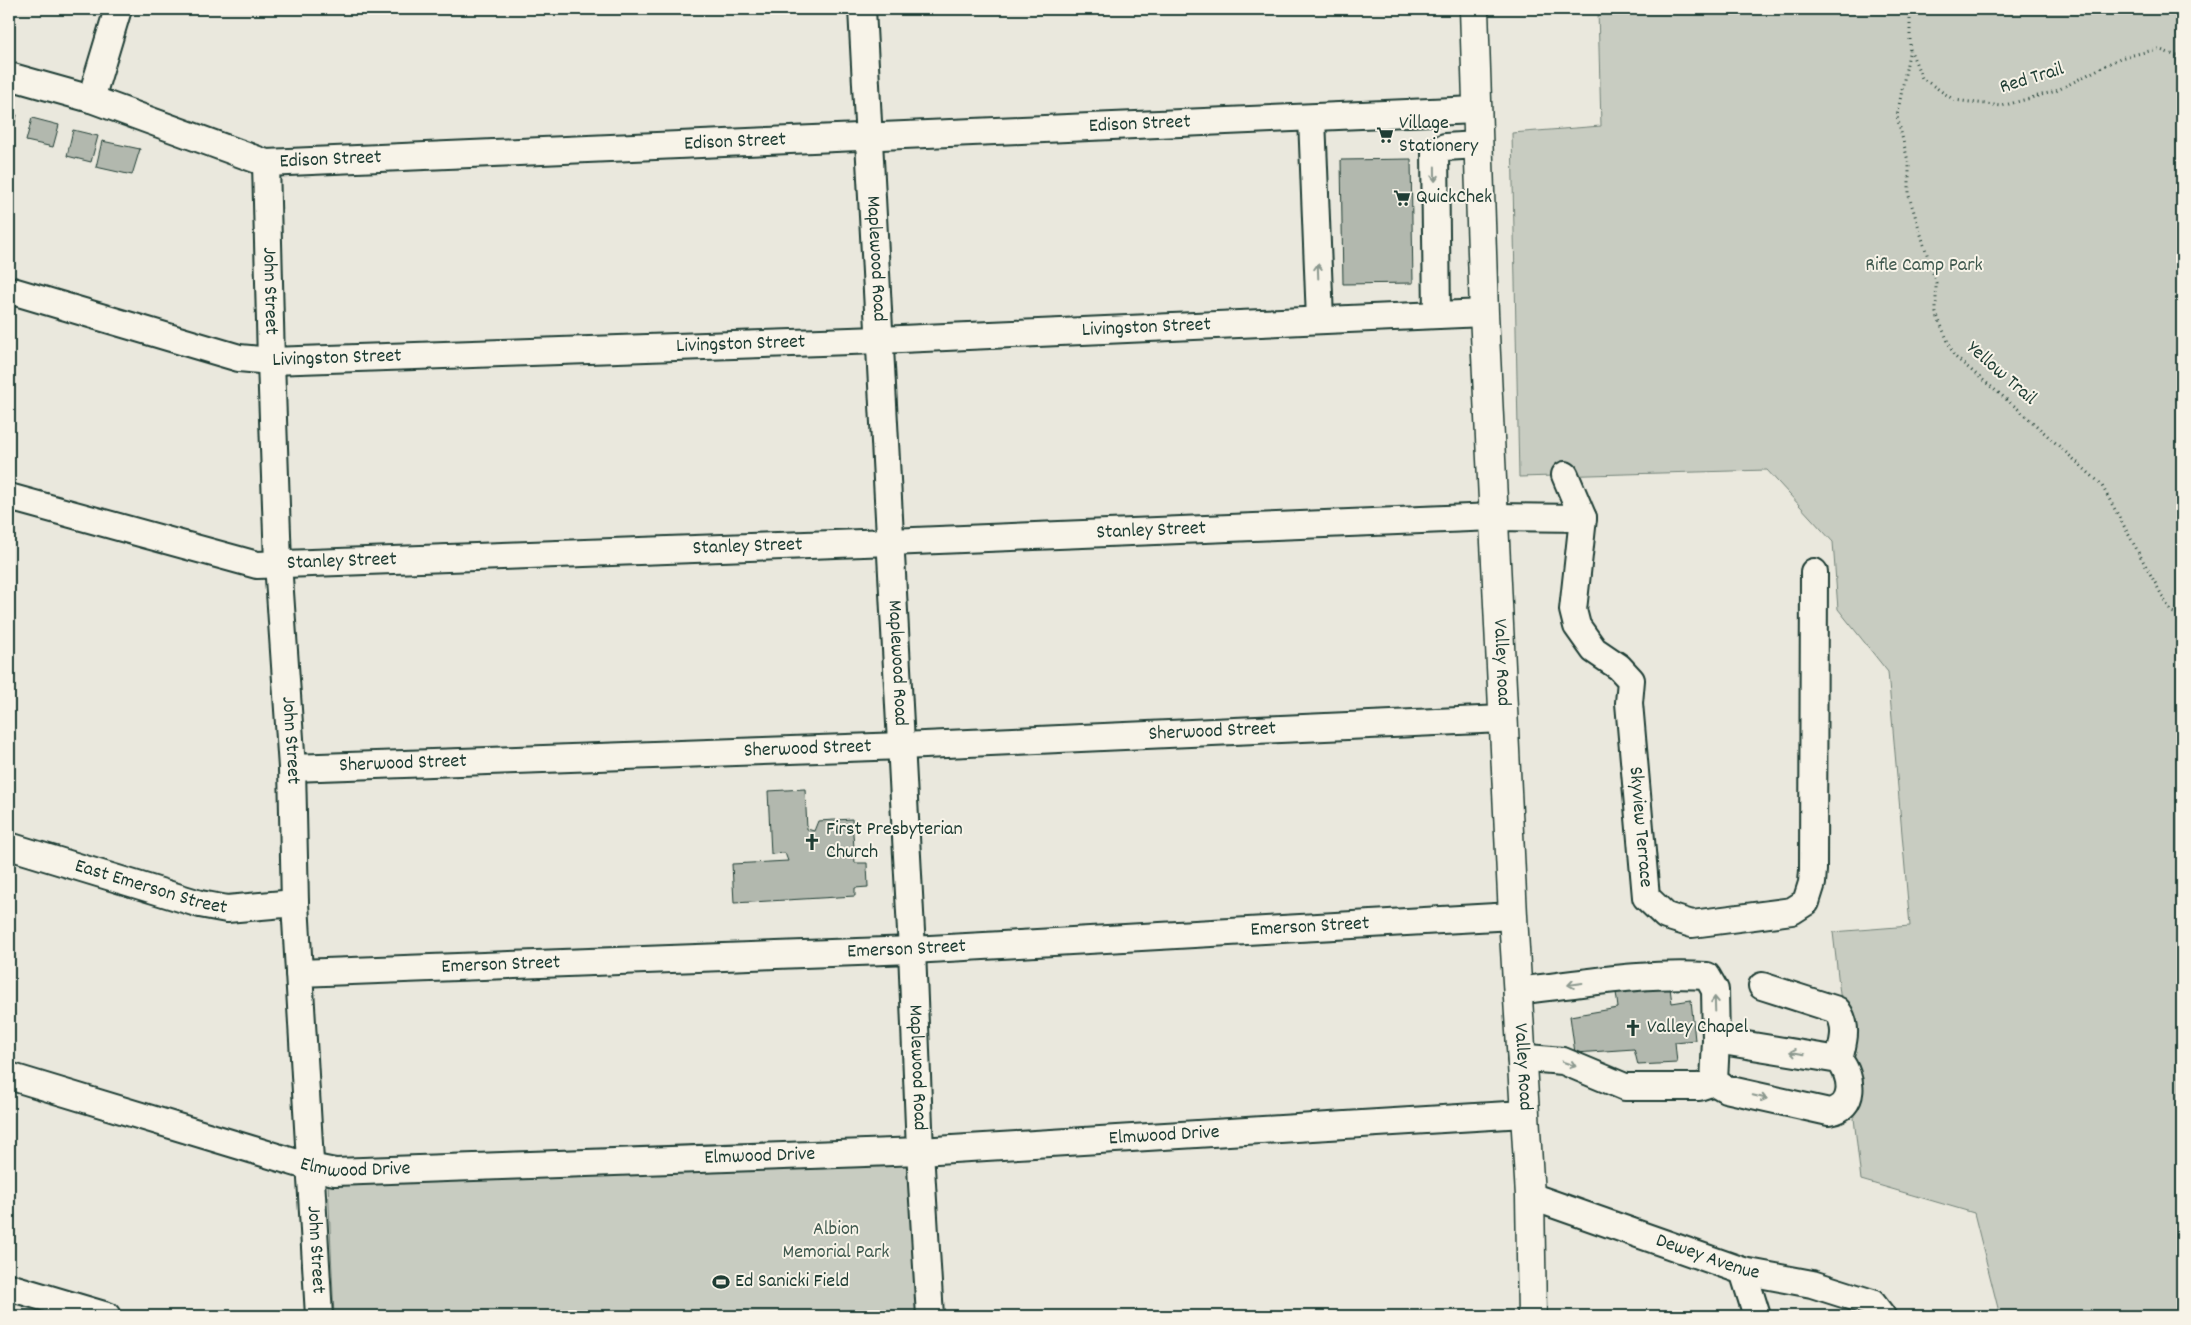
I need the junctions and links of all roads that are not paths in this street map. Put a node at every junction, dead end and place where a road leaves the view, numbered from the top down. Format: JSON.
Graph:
{"nodes":[{"id":1,"x":118,"y":9,"type":"edge"},
{"id":2,"x":862,"y":9,"type":"edge"},
{"id":3,"x":1474,"y":9,"type":"edge"},
{"id":4,"x":9,"y":76,"type":"edge"},
{"id":5,"x":91,"y":99,"type":"junction"},
{"id":6,"x":1476,"y":110,"type":"junction"},
{"id":7,"x":1312,"y":118,"type":"junction"},
{"id":8,"x":869,"y":137,"type":"junction"},
{"id":9,"x":1478,"y":145,"type":"junction"},
{"id":10,"x":266,"y":163,"type":"junction"},
{"id":11,"x":9,"y":290,"type":"edge"},
{"id":12,"x":1484,"y":313,"type":"junction"},
{"id":13,"x":1437,"y":315,"type":"junction"},
{"id":14,"x":1320,"y":320,"type":"junction"},
{"id":15,"x":879,"y":340,"type":"junction"},
{"id":16,"x":271,"y":361,"type":"junction"},
{"id":17,"x":1565,"y":475,"type":"dead end"},
{"id":18,"x":9,"y":497,"type":"edge"},
{"id":19,"x":1494,"y":517,"type":"junction"},
{"id":20,"x":1583,"y":518,"type":"junction"},
{"id":21,"x":890,"y":542,"type":"junction"},
{"id":22,"x":278,"y":564,"type":"junction"},
{"id":23,"x":1814,"y":572,"type":"dead end"},
{"id":24,"x":1503,"y":719,"type":"junction"},
{"id":25,"x":902,"y":746,"type":"junction"},
{"id":26,"x":292,"y":768,"type":"junction"},
{"id":27,"x":9,"y":846,"type":"edge"},
{"id":28,"x":295,"y":904,"type":"junction"},
{"id":29,"x":1513,"y":916,"type":"junction"},
{"id":30,"x":912,"y":950,"type":"junction"},
{"id":31,"x":299,"y":973,"type":"junction"},
{"id":32,"x":1762,"y":986,"type":"dead end"},
{"id":33,"x":1517,"y":991,"type":"junction"},
{"id":34,"x":1716,"y":1040,"type":"junction"},
{"id":35,"x":1521,"y":1060,"type":"junction"},
{"id":36,"x":1839,"y":1060,"type":"junction"},
{"id":37,"x":9,"y":1076,"type":"edge"},
{"id":38,"x":1714,"y":1082,"type":"junction"},
{"id":39,"x":1524,"y":1114,"type":"junction"},
{"id":40,"x":920,"y":1151,"type":"junction"},
{"id":41,"x":310,"y":1167,"type":"junction"},
{"id":42,"x":1530,"y":1196,"type":"junction"},
{"id":43,"x":1743,"y":1272,"type":"junction"},
{"id":44,"x":9,"y":1287,"type":"edge"},
{"id":45,"x":107,"y":1316,"type":"edge"},
{"id":46,"x":319,"y":1316,"type":"edge"},
{"id":47,"x":930,"y":1316,"type":"edge"},
{"id":48,"x":1532,"y":1316,"type":"edge"},
{"id":49,"x":1757,"y":1316,"type":"edge"},
{"id":50,"x":1882,"y":1316,"type":"edge"}],
"edges":[{"from":1,"to":5,"type":"street"},
{"from":2,"to":8,"type":"street","name":"Maplewood Road"},
{"from":3,"to":6,"type":"main road","name":"Valley Road"},
{"from":4,"to":5,"type":"street","name":"Edison Street"},
{"from":5,"to":10,"type":"street","name":"Edison Street"},
{"from":6,"to":7,"type":"street","name":"Edison Street"},
{"from":6,"to":9,"type":"main road","name":"Valley Road"},
{"from":7,"to":8,"type":"street","name":"Edison Street"},
{"from":14,"to":7,"type":"street","one_way":true},
{"from":8,"to":10,"type":"street","name":"Edison Street"},
{"from":8,"to":15,"type":"street","name":"Maplewood Road"},
{"from":9,"to":12,"type":"main road","name":"Valley Road"},
{"from":9,"to":13,"type":"street","one_way":true},
{"from":10,"to":16,"type":"street","name":"John Street"},
{"from":11,"to":16,"type":"street","name":"Livingston Street"},
{"from":12,"to":13,"type":"street","name":"Livingston Street"},
{"from":12,"to":19,"type":"main road","name":"Valley Road"},
{"from":13,"to":14,"type":"street","name":"Livingston Street"},
{"from":14,"to":15,"type":"street","name":"Livingston Street"},
{"from":15,"to":16,"type":"street","name":"Livingston Street"},
{"from":15,"to":21,"type":"street","name":"Maplewood Road"},
{"from":16,"to":22,"type":"street","name":"John Street"},
{"from":17,"to":20,"type":"street","name":"Skyview Terrace"},
{"from":18,"to":22,"type":"street","name":"Stanley Street"},
{"from":19,"to":20,"type":"street"},
{"from":19,"to":21,"type":"street","name":"Stanley Street"},
{"from":19,"to":24,"type":"main road","name":"Valley Road"},
{"from":20,"to":23,"type":"street","name":"Skyview Terrace"},
{"from":21,"to":22,"type":"street","name":"Stanley Street"},
{"from":21,"to":25,"type":"street","name":"Maplewood Road"},
{"from":22,"to":26,"type":"street","name":"John Street"},
{"from":24,"to":25,"type":"street","name":"Sherwood Street"},
{"from":24,"to":29,"type":"main road","name":"Valley Road"},
{"from":25,"to":26,"type":"street","name":"Sherwood Street"},
{"from":25,"to":30,"type":"street","name":"Maplewood Road"},
{"from":26,"to":28,"type":"street","name":"John Street"},
{"from":27,"to":28,"type":"street","name":"East Emerson Street"},
{"from":28,"to":31,"type":"street","name":"John Street"},
{"from":29,"to":30,"type":"street","name":"Emerson Street"},
{"from":29,"to":33,"type":"main road","name":"Valley Road"},
{"from":30,"to":31,"type":"street","name":"Emerson Street"},
{"from":30,"to":40,"type":"street","name":"Maplewood Road"},
{"from":31,"to":41,"type":"street","name":"John Street"},
{"from":32,"to":36,"type":"street"},
{"from":34,"to":33,"type":"street","one_way":true},
{"from":33,"to":35,"type":"main road","name":"Valley Road"},
{"from":36,"to":34,"type":"street","one_way":true},
{"from":34,"to":38,"type":"street"},
{"from":35,"to":38,"type":"street","one_way":true},
{"from":35,"to":39,"type":"main road","name":"Valley Road"},
{"from":38,"to":36,"type":"street","one_way":true},
{"from":37,"to":41,"type":"street","name":"Elmwood Drive"},
{"from":39,"to":40,"type":"street","name":"Elmwood Drive"},
{"from":39,"to":42,"type":"main road","name":"Valley Road"},
{"from":40,"to":41,"type":"street","name":"Elmwood Drive"},
{"from":40,"to":47,"type":"street","name":"Maplewood Road"},
{"from":41,"to":46,"type":"street","name":"John Street"},
{"from":42,"to":43,"type":"street","name":"Dewey Avenue"},
{"from":42,"to":48,"type":"main road","name":"Valley Road"},
{"from":43,"to":49,"type":"street"},
{"from":43,"to":50,"type":"street","name":"Dewey Avenue"},
{"from":44,"to":45,"type":"street"}]}
